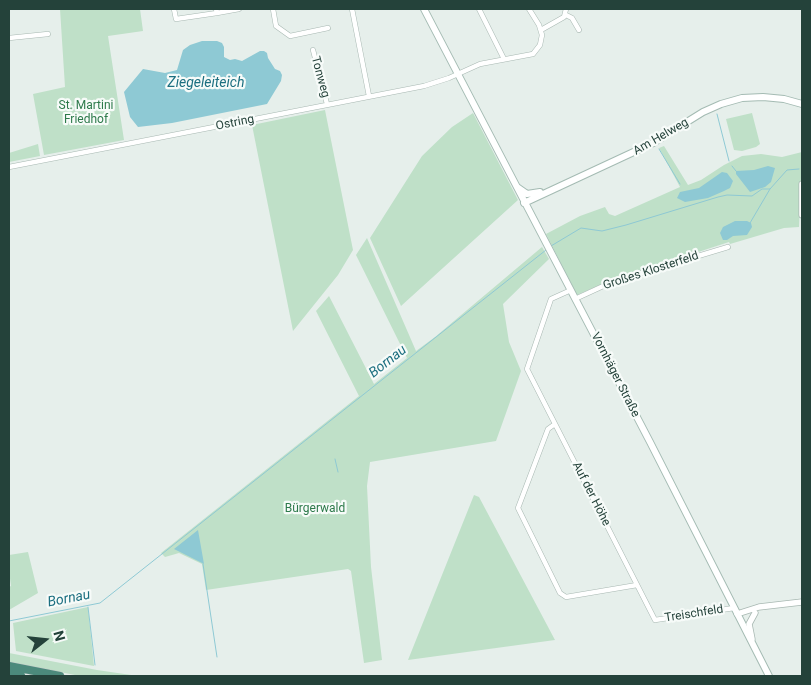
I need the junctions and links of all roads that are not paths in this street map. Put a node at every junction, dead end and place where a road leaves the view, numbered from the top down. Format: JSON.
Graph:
{"nodes":[{"id":1,"x":174,"y":9,"type":"edge"},
{"id":2,"x":239,"y":9,"type":"edge"},
{"id":3,"x":273,"y":9,"type":"edge"},
{"id":4,"x":352,"y":9,"type":"edge"},
{"id":5,"x":424,"y":9,"type":"edge"},
{"id":6,"x":479,"y":9,"type":"edge"},
{"id":7,"x":529,"y":9,"type":"edge"},
{"id":8,"x":566,"y":9,"type":"edge"},
{"id":9,"x":216,"y":11,"type":"edge"},
{"id":10,"x":566,"y":15,"type":"junction"},
{"id":11,"x":328,"y":28,"type":"dead end"},
{"id":12,"x":541,"y":30,"type":"junction"},
{"id":13,"x":578,"y":30,"type":"dead end"},
{"id":14,"x":48,"y":34,"type":"dead end"},
{"id":15,"x":9,"y":38,"type":"edge"},
{"id":16,"x":313,"y":50,"type":"dead end"},
{"id":17,"x":504,"y":59,"type":"junction"},
{"id":18,"x":459,"y":74,"type":"junction"},
{"id":19,"x":369,"y":96,"type":"junction"},
{"id":20,"x":327,"y":104,"type":"junction"},
{"id":21,"x":802,"y":104,"type":"edge"},
{"id":22,"x":9,"y":167,"type":"edge"},
{"id":23,"x":515,"y":184,"type":"junction"},
{"id":24,"x":802,"y":184,"type":"edge"},
{"id":25,"x":552,"y":190,"type":"junction"},
{"id":26,"x":524,"y":204,"type":"junction"},
{"id":27,"x":802,"y":215,"type":"edge"},
{"id":28,"x":728,"y":247,"type":"dead end"},
{"id":29,"x":571,"y":290,"type":"junction"},
{"id":30,"x":575,"y":299,"type":"junction"},
{"id":31,"x":555,"y":424,"type":"junction"},
{"id":32,"x":637,"y":585,"type":"junction"},
{"id":33,"x":802,"y":602,"type":"edge"},
{"id":34,"x":769,"y":607,"type":"junction"},
{"id":35,"x":754,"y":613,"type":"junction"},
{"id":36,"x":737,"y":614,"type":"junction"},
{"id":37,"x":655,"y":620,"type":"joint"},
{"id":38,"x":754,"y":646,"type":"junction"},
{"id":39,"x":9,"y":666,"type":"edge"},
{"id":40,"x":9,"y":674,"type":"edge"},
{"id":41,"x":21,"y":676,"type":"edge"},
{"id":42,"x":60,"y":676,"type":"edge"},
{"id":43,"x":769,"y":676,"type":"edge"}],
"edges":[{"from":1,"to":9,"type":"street"},
{"from":2,"to":9,"type":"street"},
{"from":3,"to":11,"type":"street"},
{"from":4,"to":19,"type":"street"},
{"from":5,"to":18,"type":"main road","name":"Vornhäger Straße"},
{"from":6,"to":17,"type":"street"},
{"from":7,"to":12,"type":"street"},
{"from":8,"to":10,"type":"street"},
{"from":10,"to":12,"type":"street"},
{"from":10,"to":13,"type":"street"},
{"from":12,"to":17,"type":"street"},
{"from":14,"to":15,"type":"street"},
{"from":16,"to":20,"type":"street","name":"Tonweg"},
{"from":17,"to":18,"type":"street"},
{"from":18,"to":19,"type":"street","name":"Ostring"},
{"from":18,"to":23,"type":"main road","name":"Vornhäger Straße"},
{"from":19,"to":20,"type":"street","name":"Ostring"},
{"from":20,"to":22,"type":"street","name":"Ostring"},
{"from":21,"to":25,"type":"main road","name":"Am Helweg"},
{"from":23,"to":25,"type":"main road"},
{"from":23,"to":26,"type":"main road","name":"Vornhäger Straße"},
{"from":24,"to":27,"type":"street"},
{"from":25,"to":26,"type":"main road","name":"Am Helweg"},
{"from":26,"to":29,"type":"main road","name":"Vornhäger Straße"},
{"from":28,"to":30,"type":"street","name":"Großes Klosterfeld"},
{"from":29,"to":30,"type":"main road","name":"Vornhäger Straße"},
{"from":29,"to":31,"type":"street","name":"Auf der Höhe"},
{"from":30,"to":36,"type":"main road","name":"Vornhäger Straße"},
{"from":31,"to":32,"type":"street","name":"Auf der Höhe"},
{"from":31,"to":32,"type":"street"},
{"from":32,"to":37,"type":"street","name":"Auf der Höhe"},
{"from":33,"to":34,"type":"street"},
{"from":34,"to":35,"type":"street"},
{"from":34,"to":36,"type":"street"},
{"from":35,"to":36,"type":"street"},
{"from":35,"to":38,"type":"street"},
{"from":36,"to":37,"type":"street","name":"Treischfeld"},
{"from":36,"to":38,"type":"main road","name":"Vornhäger Straße"},
{"from":38,"to":43,"type":"main road","name":"Vornhäger Straße"},
{"from":39,"to":42,"type":"highway"},
{"from":40,"to":41,"type":"highway"}]}
